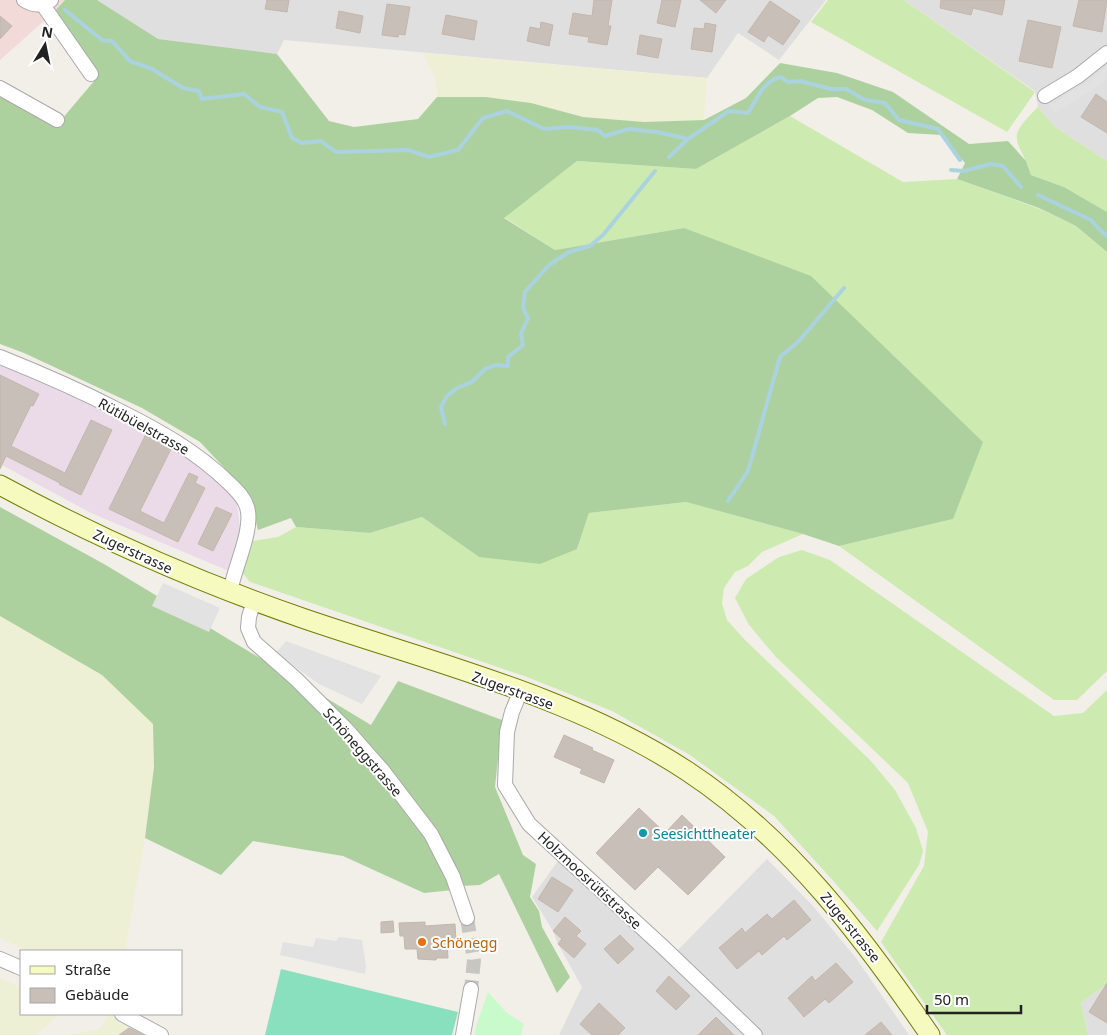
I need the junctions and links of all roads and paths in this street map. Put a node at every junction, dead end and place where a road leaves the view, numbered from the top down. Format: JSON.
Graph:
{"nodes":[{"id":1,"x":24,"y":0,"type":"edge"},
{"id":2,"x":47,"y":3,"type":"edge"},
{"id":3,"x":1107,"y":53,"type":"edge"},
{"id":4,"x":91,"y":74,"type":"dead end"},
{"id":5,"x":0,"y":88,"type":"edge"},
{"id":6,"x":1044,"y":96,"type":"dead end"},
{"id":7,"x":57,"y":120,"type":"dead end"},
{"id":8,"x":0,"y":356,"type":"edge"},
{"id":9,"x":0,"y":485,"type":"edge"},
{"id":10,"x":230,"y":592,"type":"junction"},
{"id":11,"x":254,"y":601,"type":"junction"},
{"id":12,"x":520,"y":690,"type":"junction"},
{"id":13,"x":467,"y":918,"type":"tunnel mouth"},
{"id":14,"x":0,"y":959,"type":"edge"},
{"id":15,"x":20,"y":968,"type":"edge"},
{"id":16,"x":471,"y":988,"type":"tunnel mouth"},
{"id":17,"x":124,"y":1015,"type":"edge"},
{"id":18,"x":161,"y":1035,"type":"edge"},
{"id":19,"x":463,"y":1035,"type":"edge"},
{"id":20,"x":755,"y":1035,"type":"edge"},
{"id":21,"x":930,"y":1035,"type":"edge"}],
"edges":[{"from":1,"to":2,"type":"street"},
{"from":2,"to":4,"type":"street"},
{"from":3,"to":6,"type":"street"},
{"from":5,"to":7,"type":"street"},
{"from":8,"to":10,"type":"street","name":"Rütibüelstrasse"},
{"from":9,"to":10,"type":"main road","name":"Zugerstrasse"},
{"from":10,"to":11,"type":"main road","name":"Zugerstrasse"},
{"from":11,"to":12,"type":"main road","name":"Zugerstrasse"},
{"from":11,"to":13,"type":"street","name":"Schöneggstrasse"},
{"from":12,"to":20,"type":"street","name":"Holzmoosrütistrasse"},
{"from":12,"to":21,"type":"main road","name":"Zugerstrasse"},
{"from":14,"to":15,"type":"street"},
{"from":16,"to":19,"type":"street"},
{"from":17,"to":18,"type":"street"}]}
